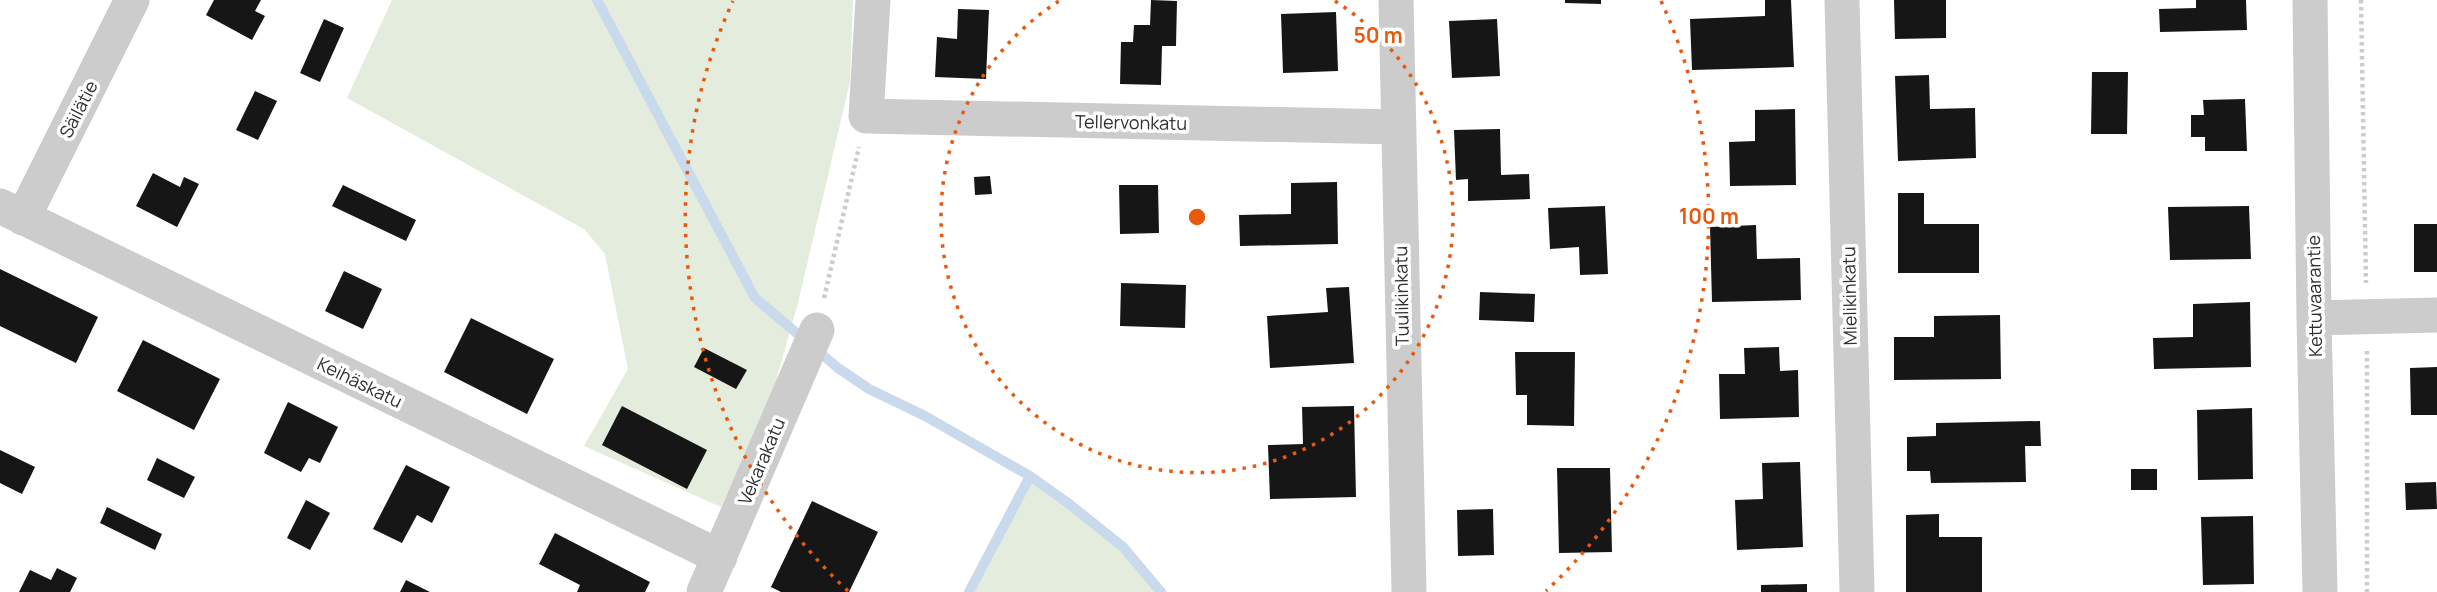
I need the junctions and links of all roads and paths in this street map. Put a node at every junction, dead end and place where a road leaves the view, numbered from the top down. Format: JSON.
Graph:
{"nodes":[{"id":1,"x":132,"y":0,"type":"edge"},
{"id":2,"x":873,"y":0,"type":"edge"},
{"id":3,"x":1395,"y":0,"type":"edge"},
{"id":4,"x":1842,"y":0,"type":"edge"},
{"id":5,"x":2310,"y":0,"type":"edge"},
{"id":6,"x":866,"y":116,"type":"junction"},
{"id":7,"x":1397,"y":127,"type":"junction"},
{"id":8,"x":11,"y":212,"type":"edge"},
{"id":9,"x":2437,"y":315,"type":"edge"},
{"id":10,"x":2314,"y":318,"type":"junction"},
{"id":11,"x":817,"y":330,"type":"joint"},
{"id":12,"x":720,"y":557,"type":"junction"},
{"id":13,"x":704,"y":592,"type":"edge"},
{"id":14,"x":1409,"y":592,"type":"edge"},
{"id":15,"x":1857,"y":592,"type":"edge"},
{"id":16,"x":2320,"y":592,"type":"edge"}],
"edges":[{"from":1,"to":8,"type":"street","name":"Säilätie"},
{"from":2,"to":6,"type":"street"},
{"from":3,"to":7,"type":"street","name":"Tuulikinkatu"},
{"from":4,"to":15,"type":"street","name":"Mielikinkatu"},
{"from":5,"to":10,"type":"street","name":"Kettuvaarantie"},
{"from":6,"to":7,"type":"street","name":"Tellervonkatu"},
{"from":6,"to":11,"type":"path"},
{"from":7,"to":14,"type":"street","name":"Tuulikinkatu"},
{"from":8,"to":12,"type":"street","name":"Keihäskatu"},
{"from":9,"to":10,"type":"street"},
{"from":10,"to":16,"type":"street","name":"Kettuvaarantie"},
{"from":11,"to":12,"type":"street","name":"Vekarakatu"},
{"from":12,"to":13,"type":"street","name":"Vekarakatu"}]}
